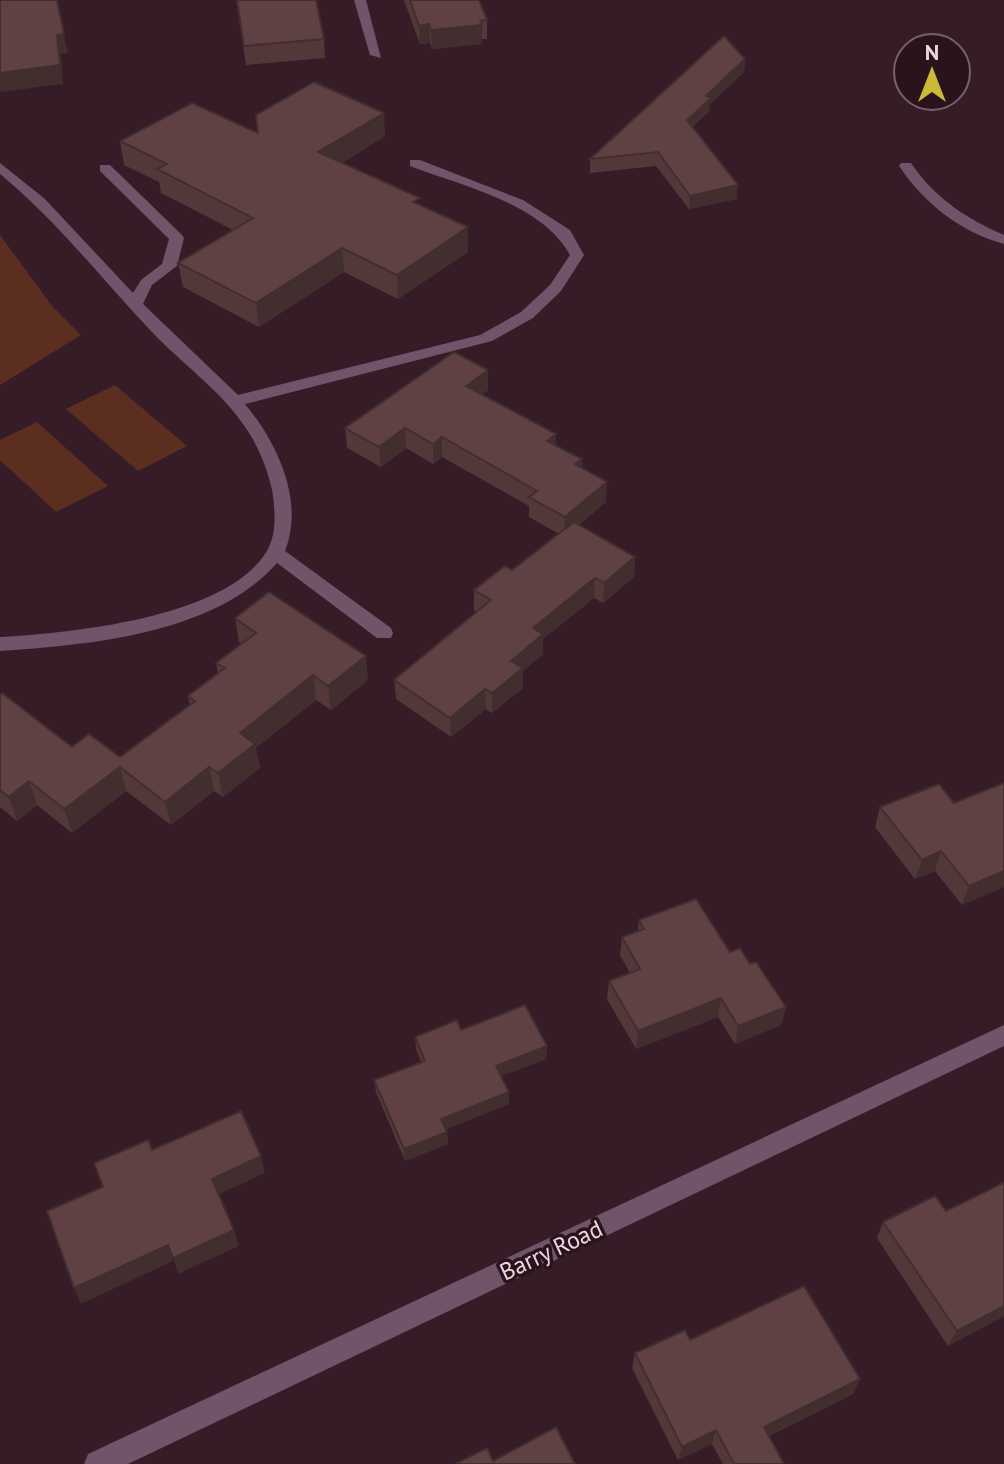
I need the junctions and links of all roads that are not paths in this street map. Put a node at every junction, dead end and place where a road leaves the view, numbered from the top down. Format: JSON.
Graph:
{"nodes":[{"id":1,"x":360,"y":0,"type":"edge"},
{"id":2,"x":376,"y":55,"type":"dead end"},
{"id":3,"x":415,"y":163,"type":"dead end"},
{"id":4,"x":906,"y":166,"type":"dead end"},
{"id":5,"x":0,"y":167,"type":"edge"},
{"id":6,"x":105,"y":168,"type":"dead end"},
{"id":7,"x":1004,"y":240,"type":"edge"},
{"id":8,"x":135,"y":305,"type":"junction"},
{"id":9,"x":232,"y":402,"type":"junction"},
{"id":10,"x":276,"y":553,"type":"junction"},
{"id":11,"x":384,"y":633,"type":"dead end"},
{"id":12,"x":0,"y":644,"type":"edge"},
{"id":13,"x":1004,"y":1035,"type":"edge"},
{"id":14,"x":98,"y":1464,"type":"edge"}],
"edges":[{"from":1,"to":2,"type":"street"},
{"from":3,"to":9,"type":"street"},
{"from":4,"to":7,"type":"street"},
{"from":5,"to":8,"type":"street"},
{"from":6,"to":8,"type":"street"},
{"from":8,"to":9,"type":"street"},
{"from":9,"to":10,"type":"street"},
{"from":10,"to":11,"type":"street"},
{"from":10,"to":12,"type":"street"},
{"from":13,"to":14,"type":"street","name":"Barry Road"}]}
